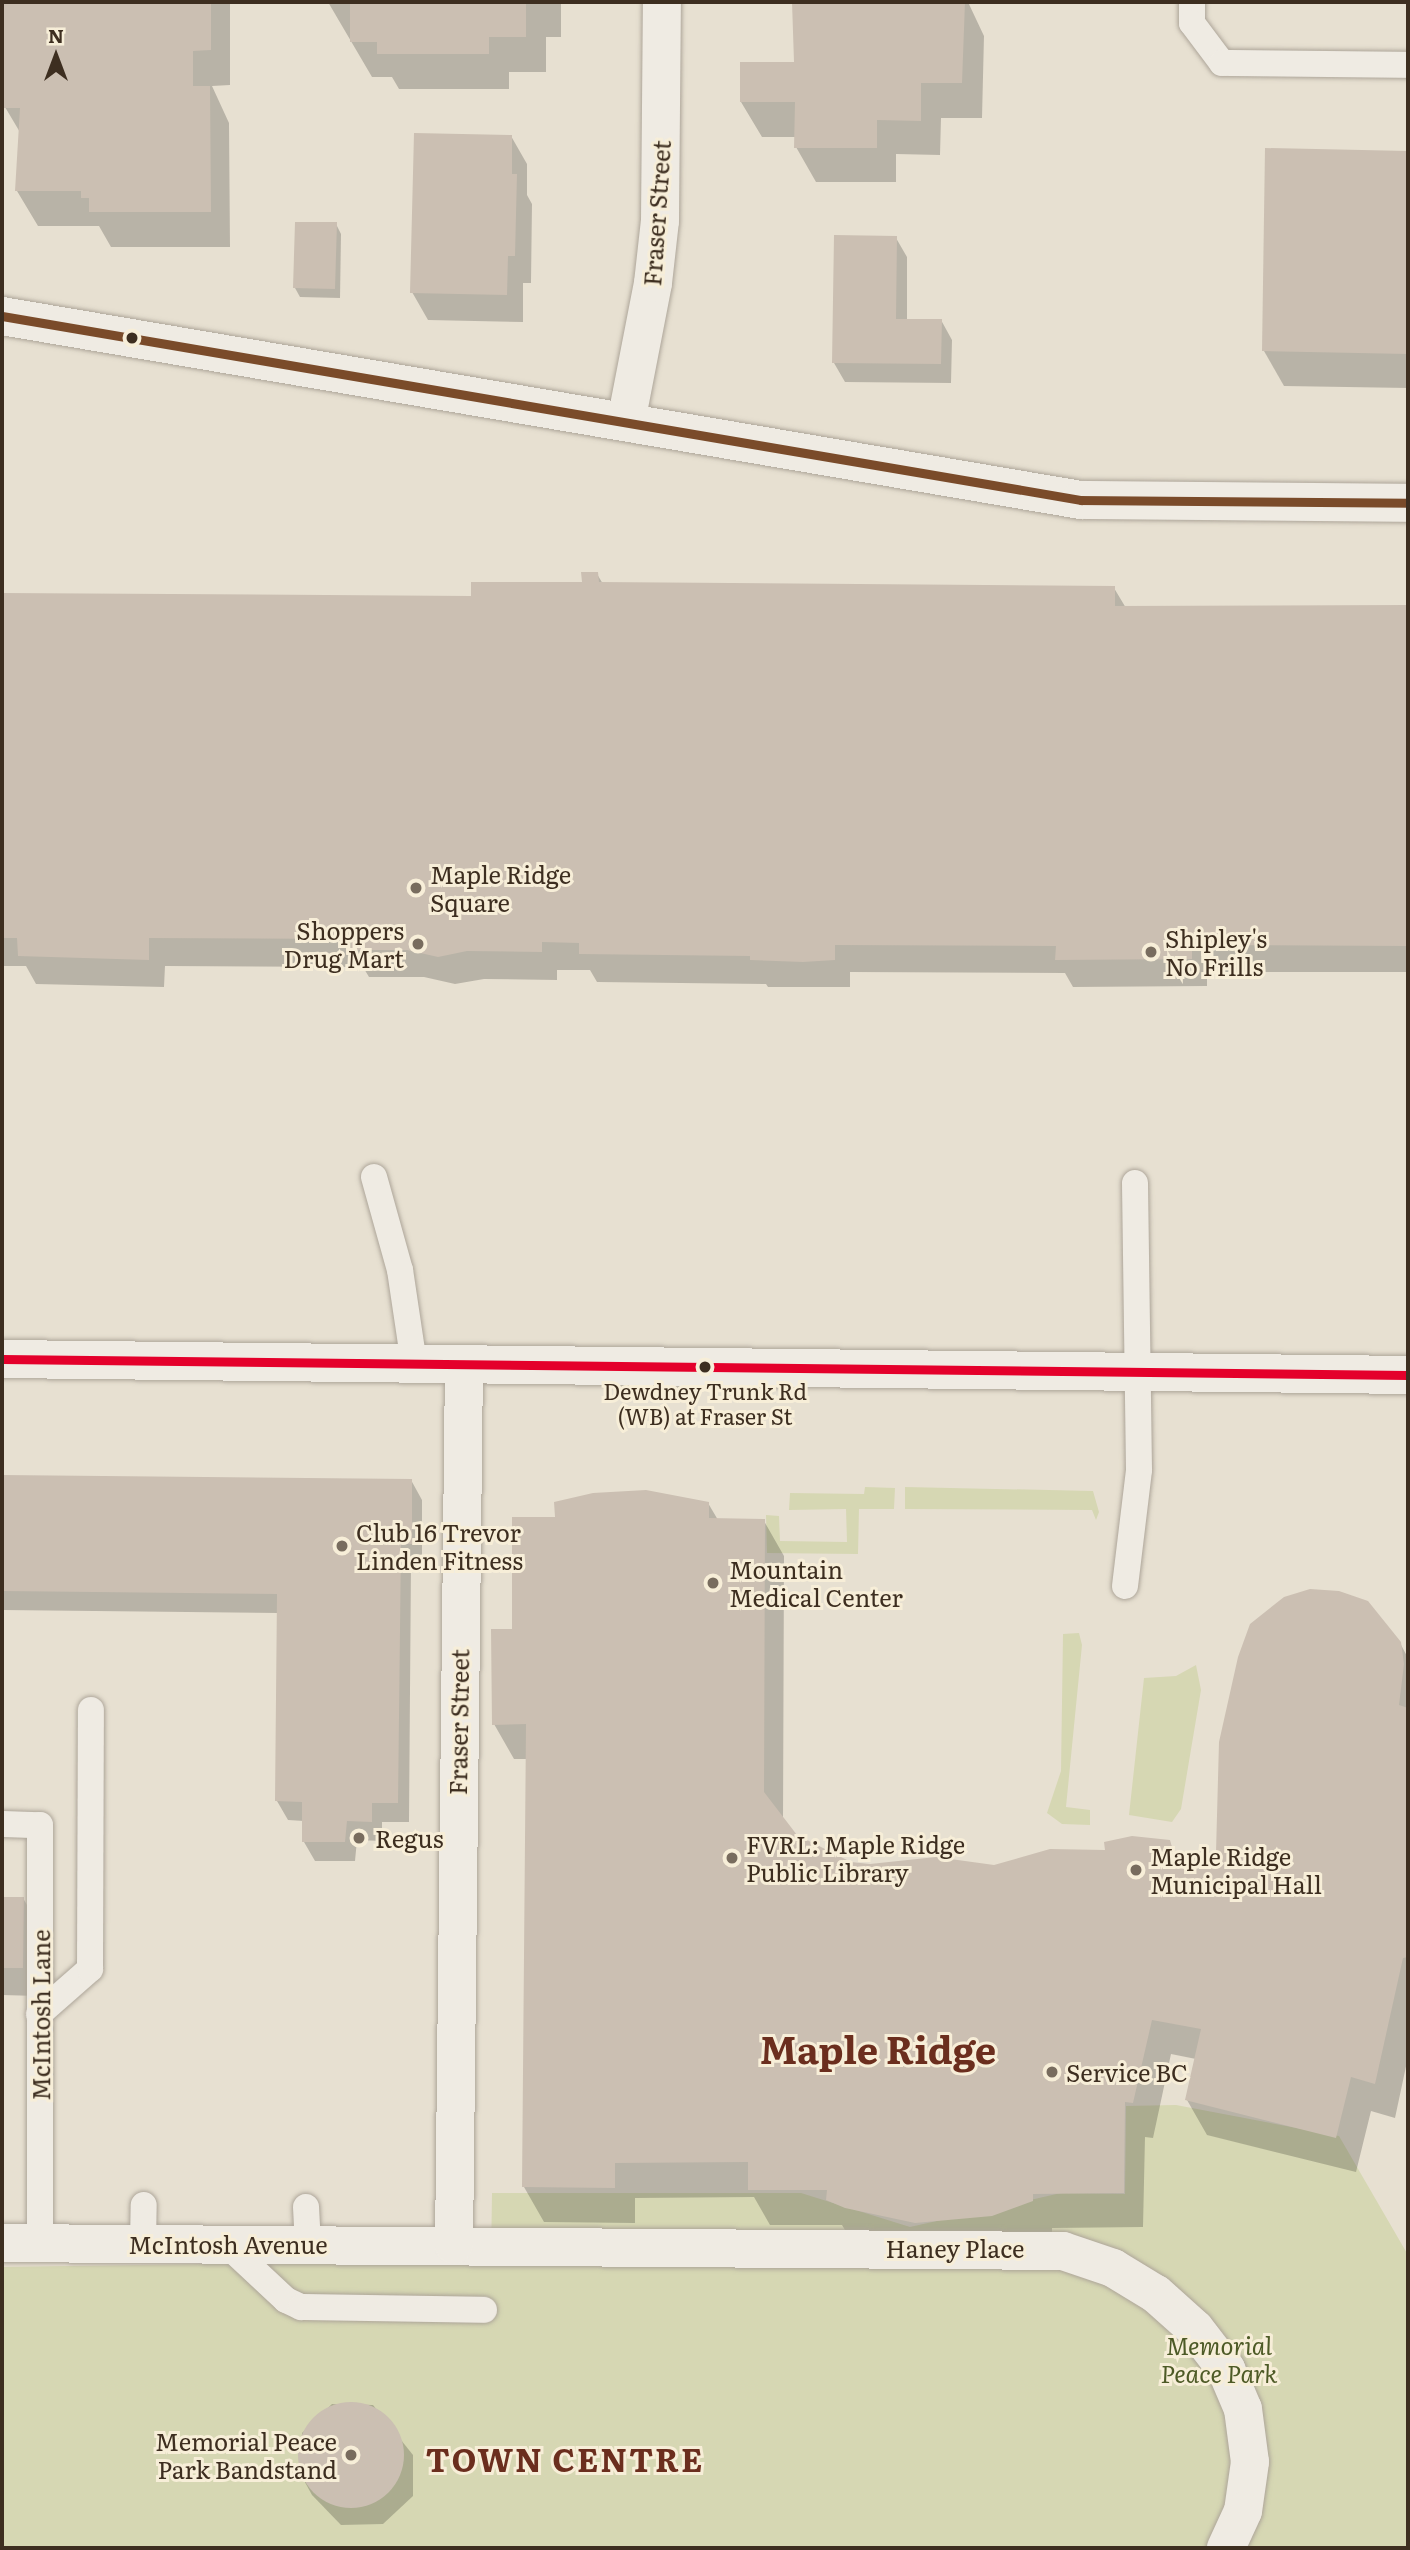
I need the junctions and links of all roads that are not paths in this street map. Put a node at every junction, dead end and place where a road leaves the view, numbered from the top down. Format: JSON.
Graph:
{"nodes":[{"id":1,"x":662,"y":2,"type":"edge"},
{"id":2,"x":1192,"y":2,"type":"edge"},
{"id":3,"x":1408,"y":65,"type":"edge"},
{"id":4,"x":2,"y":316,"type":"edge"},
{"id":5,"x":626,"y":422,"type":"junction"},
{"id":6,"x":1408,"y":503,"type":"edge"},
{"id":7,"x":374,"y":1177,"type":"dead end"},
{"id":8,"x":1135,"y":1183,"type":"dead end"},
{"id":9,"x":2,"y":1359,"type":"edge"},
{"id":10,"x":414,"y":1364,"type":"junction"},
{"id":11,"x":464,"y":1368,"type":"junction"},
{"id":12,"x":1140,"y":1372,"type":"junction"},
{"id":13,"x":1408,"y":1375,"type":"edge"},
{"id":14,"x":1125,"y":1586,"type":"dead end"},
{"id":15,"x":91,"y":1710,"type":"dead end"},
{"id":16,"x":2,"y":1824,"type":"edge"},
{"id":17,"x":39,"y":2014,"type":"junction"},
{"id":18,"x":144,"y":2205,"type":"dead end"},
{"id":19,"x":2,"y":2244,"type":"edge"},
{"id":20,"x":40,"y":2244,"type":"junction"},
{"id":21,"x":143,"y":2244,"type":"junction"},
{"id":22,"x":226,"y":2244,"type":"junction"},
{"id":23,"x":454,"y":2245,"type":"junction"},
{"id":24,"x":484,"y":2310,"type":"dead end"},
{"id":25,"x":1226,"y":2548,"type":"edge"}],
"edges":[{"from":1,"to":5,"type":"main road","name":"Fraser Street"},
{"from":2,"to":3,"type":"lane"},
{"from":4,"to":5,"type":"main road"},
{"from":5,"to":6,"type":"main road"},
{"from":7,"to":10,"type":"lane"},
{"from":8,"to":12,"type":"lane"},
{"from":9,"to":10,"type":"main road"},
{"from":10,"to":11,"type":"main road"},
{"from":11,"to":12,"type":"main road"},
{"from":11,"to":23,"type":"main road","name":"Fraser Street"},
{"from":12,"to":13,"type":"main road"},
{"from":12,"to":14,"type":"lane"},
{"from":15,"to":17,"type":"lane"},
{"from":16,"to":17,"type":"lane","name":"McIntosh Lane"},
{"from":17,"to":20,"type":"lane","name":"McIntosh Lane"},
{"from":18,"to":21,"type":"lane"},
{"from":19,"to":20,"type":"main road","name":"McIntosh Avenue"},
{"from":20,"to":21,"type":"main road","name":"McIntosh Avenue"},
{"from":21,"to":22,"type":"main road","name":"McIntosh Avenue"},
{"from":22,"to":23,"type":"main road","name":"McIntosh Avenue"},
{"from":22,"to":24,"type":"lane"},
{"from":23,"to":25,"type":"main road","name":"Haney Place"}]}
